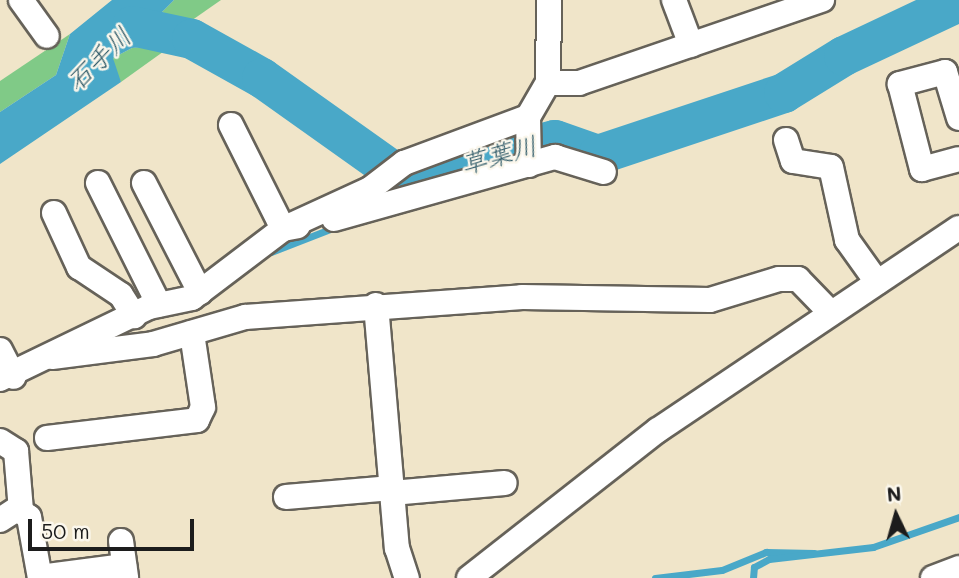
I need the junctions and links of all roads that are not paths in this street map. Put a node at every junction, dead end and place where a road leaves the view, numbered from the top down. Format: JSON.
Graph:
{"nodes":[{"id":1,"x":21,"y":0,"type":"edge"},
{"id":2,"x":549,"y":0,"type":"edge"},
{"id":3,"x":674,"y":0,"type":"edge"},
{"id":4,"x":822,"y":0,"type":"edge"},
{"id":5,"x":791,"y":5,"type":"edge"},
{"id":6,"x":47,"y":36,"type":"dead end"},
{"id":7,"x":691,"y":45,"type":"junction"},
{"id":8,"x":548,"y":83,"type":"junction"},
{"id":9,"x":959,"y":118,"type":"edge"},
{"id":10,"x":528,"y":124,"type":"junction"},
{"id":11,"x":231,"y":125,"type":"dead end"},
{"id":12,"x":786,"y":140,"type":"dead end"},
{"id":13,"x":959,"y":159,"type":"edge"},
{"id":14,"x":529,"y":161,"type":"junction"},
{"id":15,"x":604,"y":172,"type":"dead end"},
{"id":16,"x":99,"y":183,"type":"dead end"},
{"id":17,"x":144,"y":183,"type":"dead end"},
{"id":18,"x":54,"y":213,"type":"dead end"},
{"id":19,"x":959,"y":228,"type":"edge"},
{"id":20,"x":283,"y":229,"type":"junction"},
{"id":21,"x":877,"y":282,"type":"junction"},
{"id":22,"x":200,"y":292,"type":"junction"},
{"id":23,"x":159,"y":305,"type":"junction"},
{"id":24,"x":376,"y":305,"type":"junction"},
{"id":25,"x":831,"y":313,"type":"junction"},
{"id":26,"x":134,"y":316,"type":"junction"},
{"id":27,"x":192,"y":332,"type":"junction"},
{"id":28,"x":0,"y":350,"type":"edge"},
{"id":29,"x":52,"y":358,"type":"junction"},
{"id":30,"x":5,"y":384,"type":"edge"},
{"id":31,"x":47,"y":438,"type":"dead end"},
{"id":32,"x":0,"y":441,"type":"edge"},
{"id":33,"x":505,"y":483,"type":"dead end"},
{"id":34,"x":392,"y":491,"type":"junction"},
{"id":35,"x":286,"y":497,"type":"dead end"},
{"id":36,"x":11,"y":515,"type":"edge"},
{"id":37,"x":121,"y":541,"type":"dead end"},
{"id":38,"x":959,"y":568,"type":"edge"},
{"id":39,"x":125,"y":572,"type":"edge"},
{"id":40,"x":40,"y":578,"type":"edge"},
{"id":41,"x":407,"y":578,"type":"edge"},
{"id":42,"x":469,"y":578,"type":"edge"},
{"id":43,"x":933,"y":578,"type":"edge"}],
"edges":[{"from":1,"to":6,"type":"street"},
{"from":2,"to":8,"type":"street"},
{"from":3,"to":7,"type":"street"},
{"from":4,"to":5,"type":"street"},
{"from":5,"to":7,"type":"street"},
{"from":7,"to":8,"type":"street"},
{"from":8,"to":10,"type":"street"},
{"from":9,"to":13,"type":"street"},
{"from":10,"to":14,"type":"street"},
{"from":10,"to":20,"type":"street"},
{"from":11,"to":20,"type":"street"},
{"from":12,"to":21,"type":"street"},
{"from":14,"to":15,"type":"street"},
{"from":14,"to":20,"type":"street"},
{"from":16,"to":23,"type":"street"},
{"from":17,"to":22,"type":"street"},
{"from":18,"to":26,"type":"street"},
{"from":19,"to":21,"type":"street"},
{"from":20,"to":22,"type":"street"},
{"from":21,"to":25,"type":"street"},
{"from":22,"to":23,"type":"street"},
{"from":23,"to":26,"type":"street"},
{"from":24,"to":25,"type":"street"},
{"from":24,"to":27,"type":"street"},
{"from":24,"to":34,"type":"street"},
{"from":25,"to":42,"type":"street"},
{"from":26,"to":29,"type":"street"},
{"from":27,"to":29,"type":"street"},
{"from":27,"to":31,"type":"street"},
{"from":28,"to":30,"type":"street"},
{"from":29,"to":30,"type":"street"},
{"from":32,"to":36,"type":"street"},
{"from":33,"to":34,"type":"street"},
{"from":34,"to":35,"type":"street"},
{"from":34,"to":41,"type":"street"},
{"from":36,"to":40,"type":"street"},
{"from":37,"to":39,"type":"street"},
{"from":38,"to":43,"type":"street"},
{"from":39,"to":40,"type":"street"}]}
